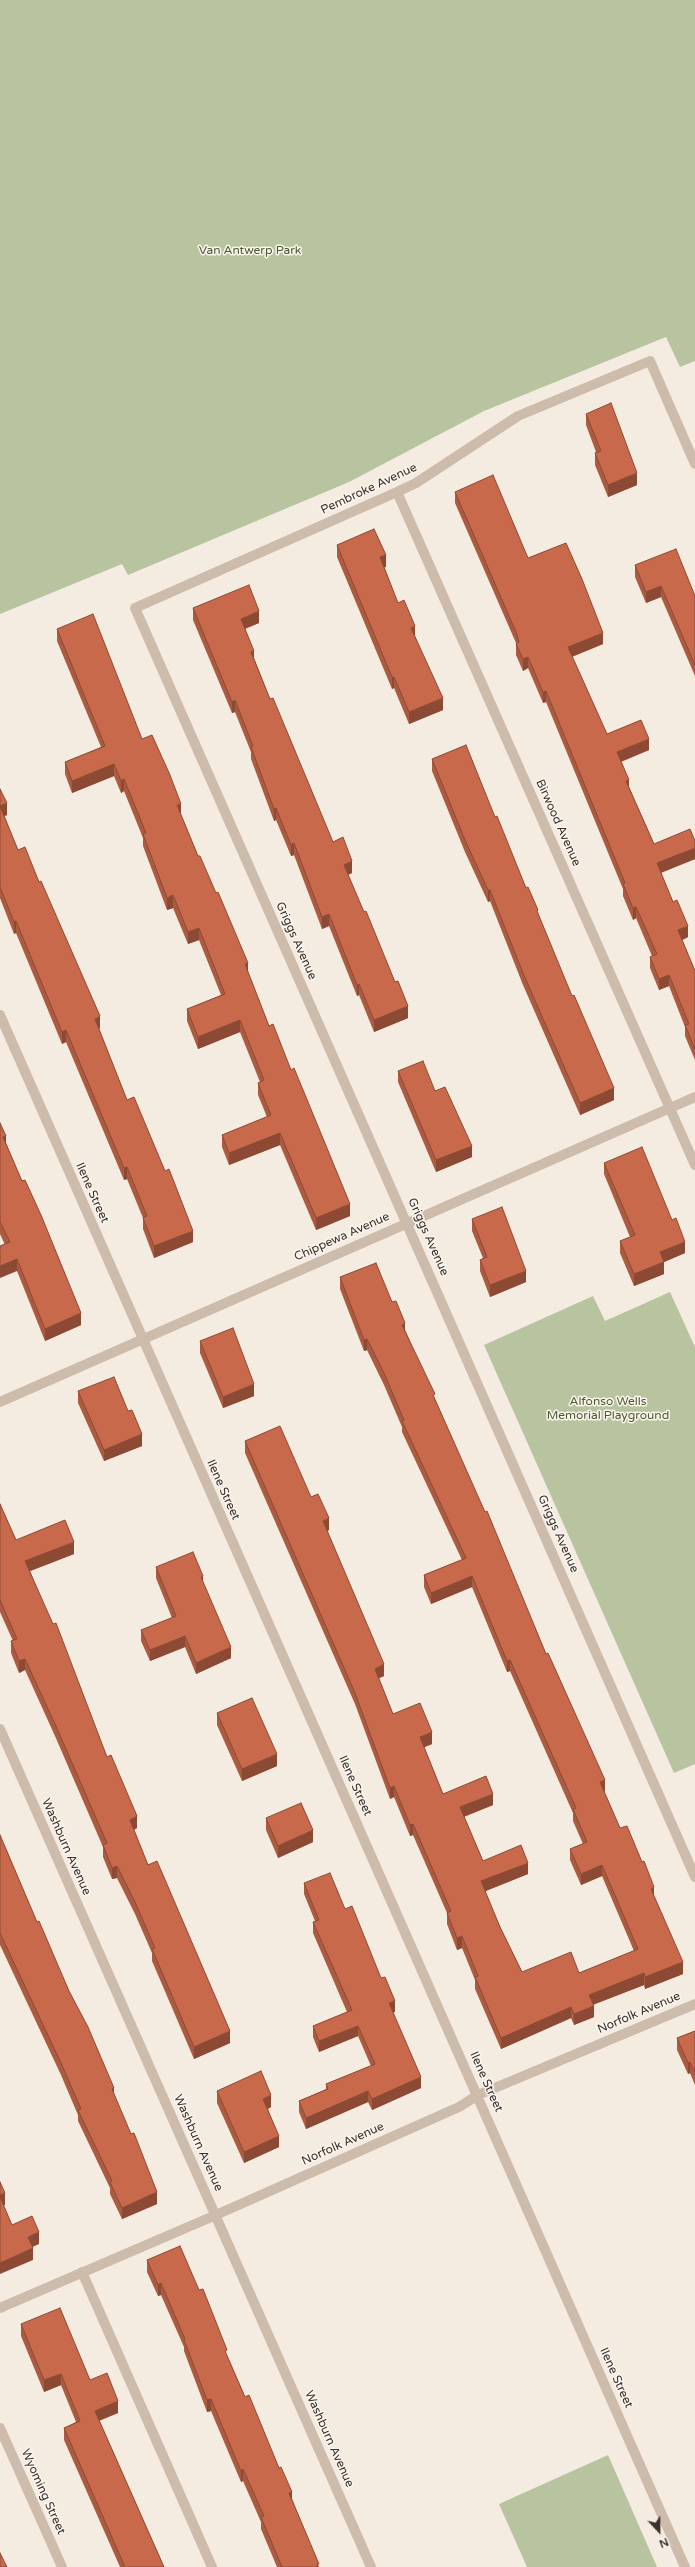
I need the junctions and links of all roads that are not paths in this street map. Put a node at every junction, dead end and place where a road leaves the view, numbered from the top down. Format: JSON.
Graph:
{"nodes":[{"id":1,"x":695,"y":464,"type":"edge"},
{"id":2,"x":398,"y":492,"type":"junction"},
{"id":3,"x":135,"y":608,"type":"joint"},
{"id":4,"x":0,"y":1015,"type":"edge"},
{"id":5,"x":695,"y":1096,"type":"edge"},
{"id":6,"x":670,"y":1108,"type":"junction"},
{"id":7,"x":695,"y":1165,"type":"edge"},
{"id":8,"x":407,"y":1222,"type":"junction"},
{"id":9,"x":142,"y":1340,"type":"junction"},
{"id":10,"x":0,"y":1402,"type":"edge"},
{"id":11,"x":0,"y":1729,"type":"edge"},
{"id":12,"x":695,"y":1877,"type":"edge"},
{"id":13,"x":695,"y":2004,"type":"edge"},
{"id":14,"x":478,"y":2095,"type":"junction"},
{"id":15,"x":216,"y":2215,"type":"junction"},
{"id":16,"x":82,"y":2272,"type":"junction"},
{"id":17,"x":0,"y":2308,"type":"edge"},
{"id":18,"x":0,"y":2428,"type":"edge"},
{"id":19,"x":62,"y":2567,"type":"edge"},
{"id":20,"x":212,"y":2567,"type":"edge"},
{"id":21,"x":371,"y":2567,"type":"edge"},
{"id":22,"x":685,"y":2567,"type":"edge"}],
"edges":[{"from":1,"to":2,"type":"street","name":"Pembroke Avenue"},
{"from":2,"to":3,"type":"street","name":"Pembroke Avenue"},
{"from":2,"to":6,"type":"street","name":"Birwood Avenue"},
{"from":3,"to":8,"type":"street","name":"Griggs Avenue"},
{"from":4,"to":9,"type":"street","name":"Ilene Street"},
{"from":5,"to":6,"type":"street","name":"Chippewa Avenue"},
{"from":6,"to":7,"type":"street","name":"Birwood Avenue"},
{"from":6,"to":8,"type":"street","name":"Chippewa Avenue"},
{"from":8,"to":9,"type":"street","name":"Chippewa Avenue"},
{"from":8,"to":12,"type":"street","name":"Griggs Avenue"},
{"from":9,"to":10,"type":"street","name":"Chippewa Avenue"},
{"from":9,"to":14,"type":"street","name":"Ilene Street"},
{"from":11,"to":15,"type":"street","name":"Washburn Avenue"},
{"from":13,"to":14,"type":"street","name":"Norfolk Avenue"},
{"from":14,"to":15,"type":"street","name":"Norfolk Avenue"},
{"from":14,"to":22,"type":"street","name":"Ilene Street"},
{"from":15,"to":16,"type":"street","name":"Norfolk Avenue"},
{"from":15,"to":21,"type":"street","name":"Washburn Avenue"},
{"from":16,"to":17,"type":"street","name":"Norfolk Avenue"},
{"from":16,"to":20,"type":"street"},
{"from":18,"to":19,"type":"street","name":"Wyoming Street"}]}
